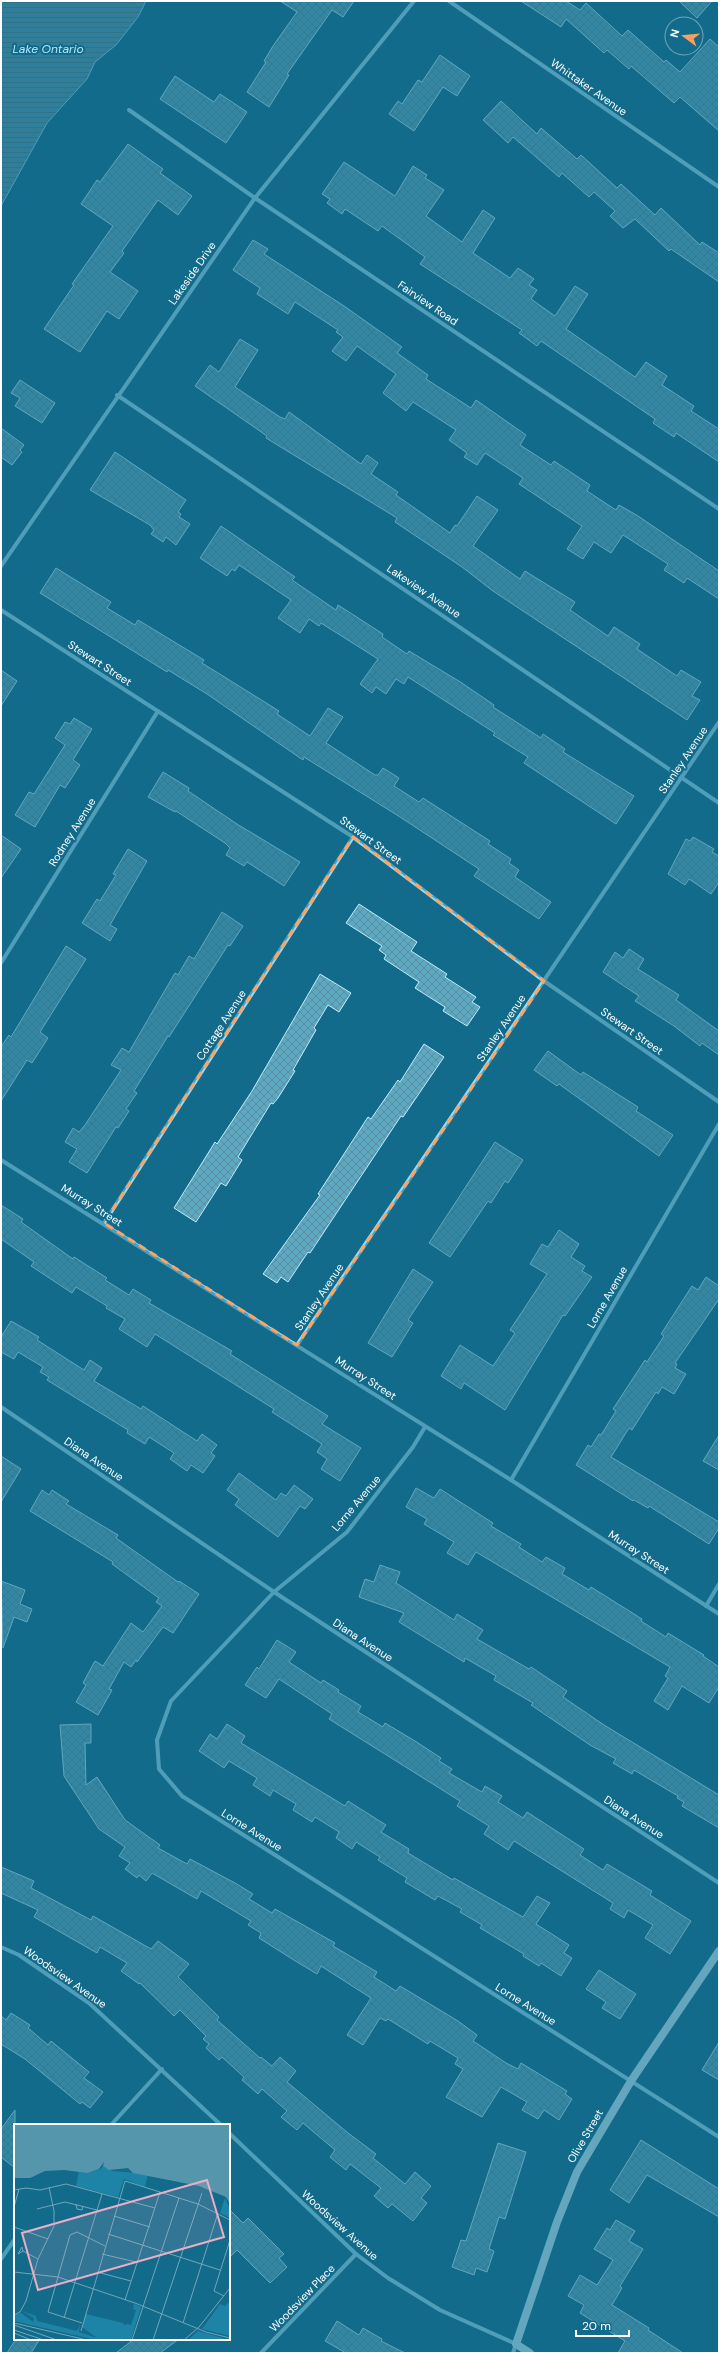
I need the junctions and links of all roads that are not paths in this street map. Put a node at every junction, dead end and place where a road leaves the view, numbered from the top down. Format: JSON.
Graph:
{"nodes":[{"id":1,"x":414,"y":1,"type":"edge"},
{"id":2,"x":449,"y":1,"type":"edge"},
{"id":3,"x":129,"y":110,"type":"dead end"},
{"id":4,"x":719,"y":188,"type":"edge"},
{"id":5,"x":255,"y":198,"type":"junction"},
{"id":6,"x":117,"y":395,"type":"junction"},
{"id":7,"x":719,"y":509,"type":"edge"},
{"id":8,"x":1,"y":566,"type":"edge"},
{"id":9,"x":1,"y":610,"type":"edge"},
{"id":10,"x":158,"y":711,"type":"junction"},
{"id":11,"x":719,"y":722,"type":"edge"},
{"id":12,"x":682,"y":779,"type":"junction"},
{"id":13,"x":719,"y":803,"type":"edge"},
{"id":14,"x":353,"y":837,"type":"junction"},
{"id":15,"x":1,"y":963,"type":"edge"},
{"id":16,"x":544,"y":981,"type":"junction"},
{"id":17,"x":719,"y":1102,"type":"edge"},
{"id":18,"x":719,"y":1124,"type":"edge"},
{"id":19,"x":1,"y":1160,"type":"edge"},
{"id":20,"x":104,"y":1223,"type":"junction"},
{"id":21,"x":297,"y":1345,"type":"junction"},
{"id":22,"x":1,"y":1407,"type":"edge"},
{"id":23,"x":425,"y":1427,"type":"junction"},
{"id":24,"x":511,"y":1480,"type":"junction"},
{"id":25,"x":719,"y":1584,"type":"edge"},
{"id":26,"x":274,"y":1592,"type":"junction"},
{"id":27,"x":706,"y":1606,"type":"junction"},
{"id":28,"x":719,"y":1614,"type":"edge"},
{"id":29,"x":719,"y":1883,"type":"edge"},
{"id":30,"x":1,"y":1947,"type":"edge"},
{"id":31,"x":719,"y":1951,"type":"edge"},
{"id":32,"x":162,"y":2069,"type":"junction"},
{"id":33,"x":631,"y":2081,"type":"junction"},
{"id":34,"x":112,"y":2124,"type":"edge"},
{"id":35,"x":220,"y":2124,"type":"edge"},
{"id":36,"x":230,"y":2134,"type":"edge"},
{"id":37,"x":719,"y":2137,"type":"edge"},
{"id":38,"x":14,"y":2240,"type":"edge"},
{"id":39,"x":356,"y":2254,"type":"junction"},
{"id":40,"x":1,"y":2259,"type":"edge"},
{"id":41,"x":516,"y":2344,"type":"junction"},
{"id":42,"x":261,"y":2353,"type":"edge"},
{"id":43,"x":513,"y":2353,"type":"edge"},
{"id":44,"x":530,"y":2353,"type":"edge"}],
"edges":[{"from":1,"to":5,"type":"street","name":"Lakeside Drive"},
{"from":2,"to":4,"type":"street","name":"Whittaker Avenue"},
{"from":3,"to":5,"type":"street","name":"Fairview Road"},
{"from":5,"to":6,"type":"street","name":"Lakeside Drive"},
{"from":5,"to":7,"type":"street","name":"Fairview Road"},
{"from":6,"to":8,"type":"street","name":"Lakeside Drive"},
{"from":6,"to":12,"type":"street","name":"Lakeview Avenue"},
{"from":9,"to":10,"type":"street","name":"Stewart Street"},
{"from":10,"to":14,"type":"street","name":"Stewart Street"},
{"from":10,"to":15,"type":"street","name":"Rodney Avenue"},
{"from":11,"to":12,"type":"street","name":"Stanley Avenue"},
{"from":12,"to":13,"type":"street","name":"Lakeview Avenue"},
{"from":12,"to":16,"type":"street","name":"Stanley Avenue"},
{"from":14,"to":16,"type":"street","name":"Stewart Street"},
{"from":14,"to":20,"type":"street","name":"Cottage Avenue"},
{"from":16,"to":17,"type":"street","name":"Stewart Street"},
{"from":16,"to":21,"type":"street","name":"Stanley Avenue"},
{"from":18,"to":24,"type":"street","name":"Lorne Avenue"},
{"from":19,"to":20,"type":"street","name":"Murray Street"},
{"from":20,"to":21,"type":"street","name":"Murray Street"},
{"from":21,"to":23,"type":"street","name":"Murray Street"},
{"from":22,"to":26,"type":"street","name":"Diana Avenue"},
{"from":23,"to":24,"type":"street","name":"Murray Street"},
{"from":23,"to":26,"type":"street","name":"Lorne Avenue"},
{"from":24,"to":27,"type":"street","name":"Murray Street"},
{"from":25,"to":27,"type":"street"},
{"from":26,"to":29,"type":"street","name":"Diana Avenue"},
{"from":26,"to":33,"type":"street","name":"Lorne Avenue"},
{"from":27,"to":28,"type":"street","name":"Murray Street"},
{"from":30,"to":32,"type":"street","name":"Woodsview Avenue"},
{"from":31,"to":33,"type":"street","name":"Olive Street"},
{"from":32,"to":34,"type":"street"},
{"from":32,"to":35,"type":"street","name":"Woodsview Avenue"},
{"from":33,"to":37,"type":"street","name":"Lorne Avenue"},
{"from":33,"to":41,"type":"street","name":"Olive Street"},
{"from":36,"to":39,"type":"street","name":"Woodsview Avenue"},
{"from":38,"to":40,"type":"street"},
{"from":39,"to":41,"type":"street","name":"Woodsview Avenue"},
{"from":39,"to":42,"type":"street","name":"Woodsview Place"},
{"from":41,"to":43,"type":"street","name":"Olive Street"},
{"from":41,"to":44,"type":"street"}]}
